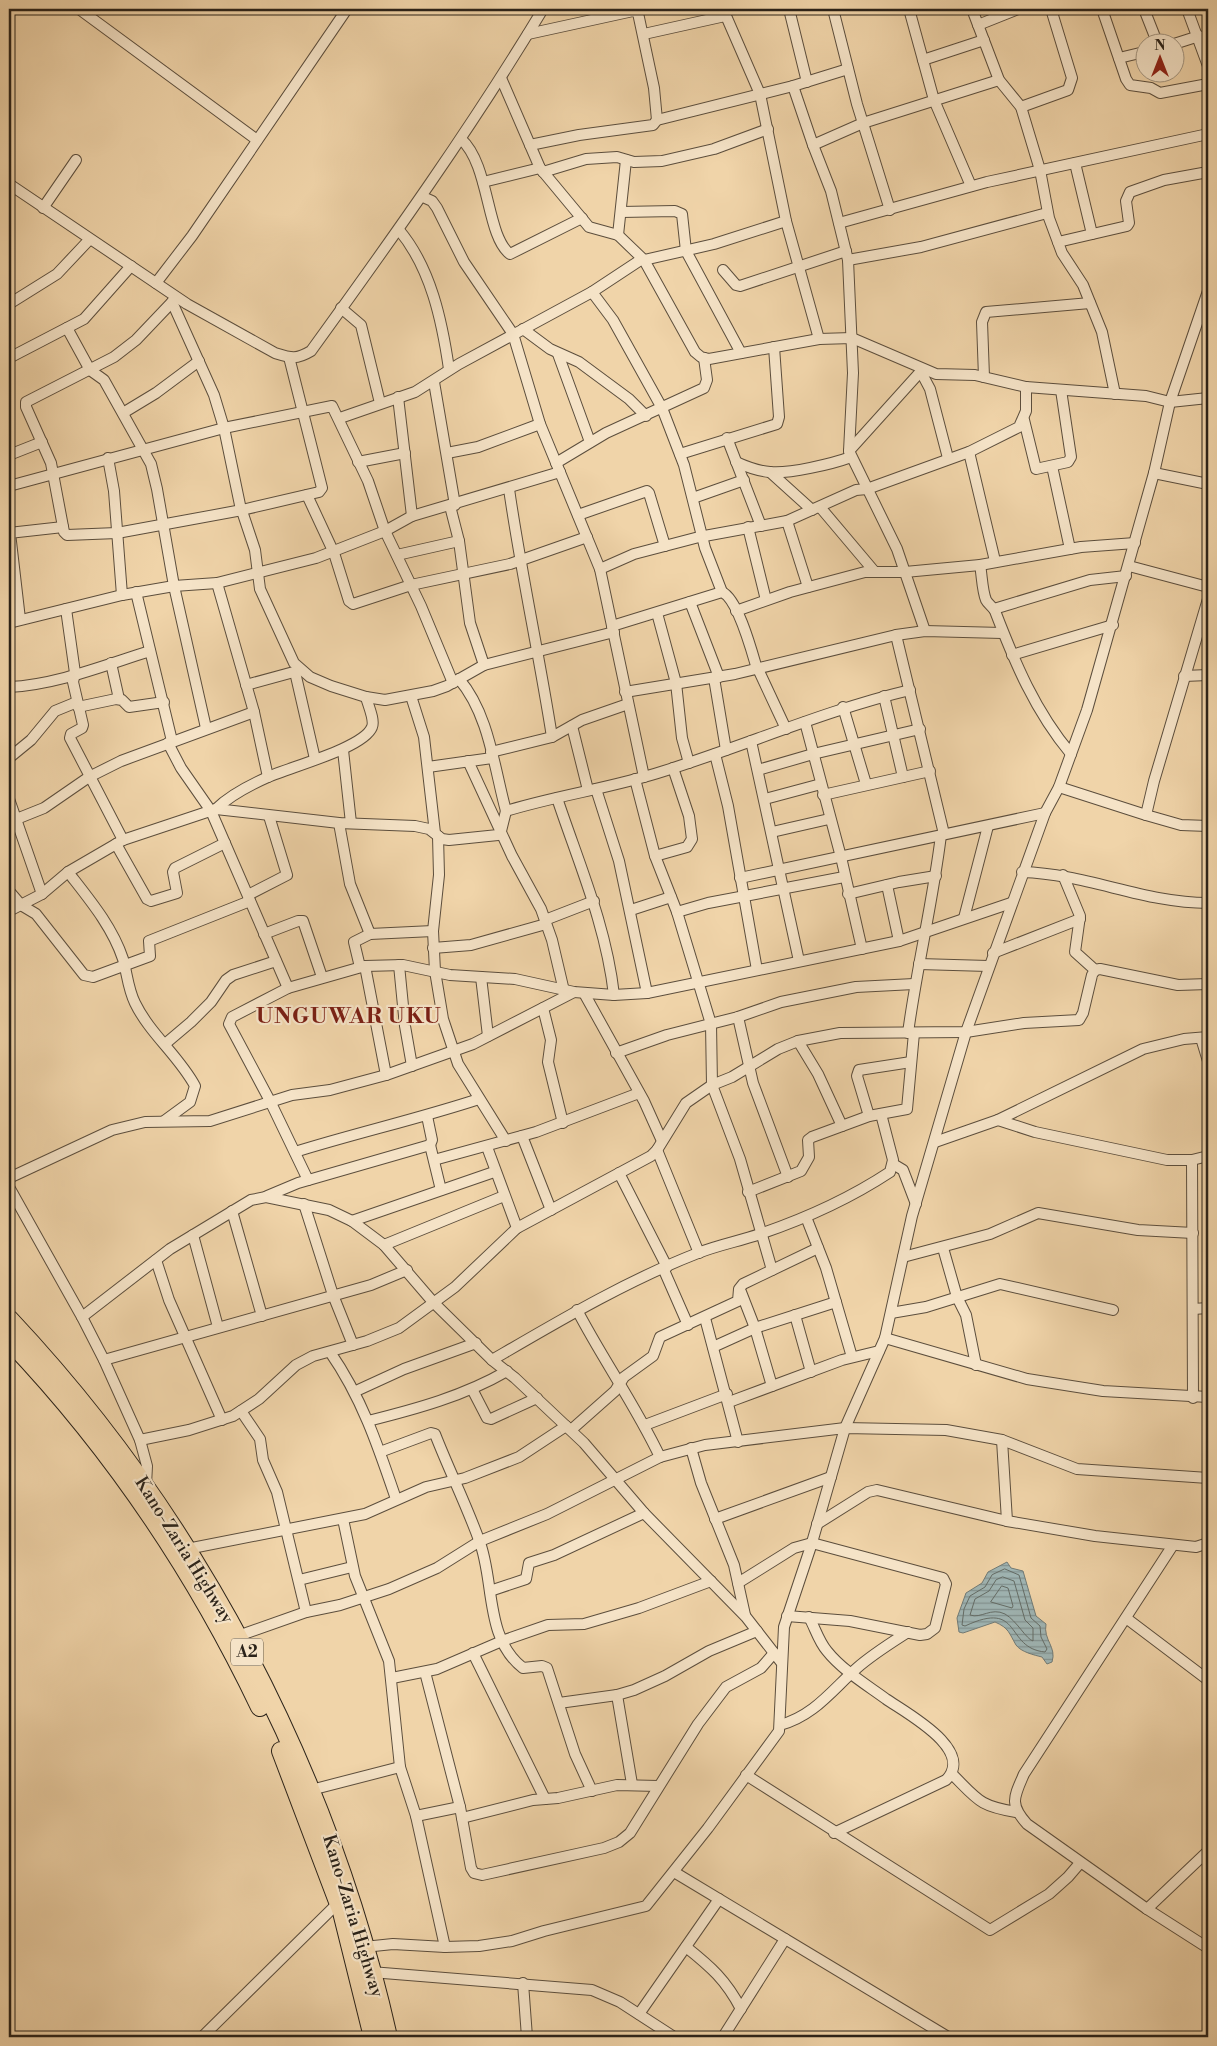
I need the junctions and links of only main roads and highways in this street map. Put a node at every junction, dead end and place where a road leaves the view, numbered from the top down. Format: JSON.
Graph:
{"nodes":[{"id":1,"x":9,"y":1319,"type":"edge"},
{"id":2,"x":9,"y":1340,"type":"edge"},
{"id":3,"x":374,"y":2037,"type":"edge"},
{"id":4,"x":388,"y":2037,"type":"edge"}],
"edges":[{"from":1,"to":4,"type":"highway","name":"Kano-Zaria Highway","number":"A2"},
{"from":2,"to":3,"type":"highway","name":"Kano-Zaria Highway","number":"A2"}]}
